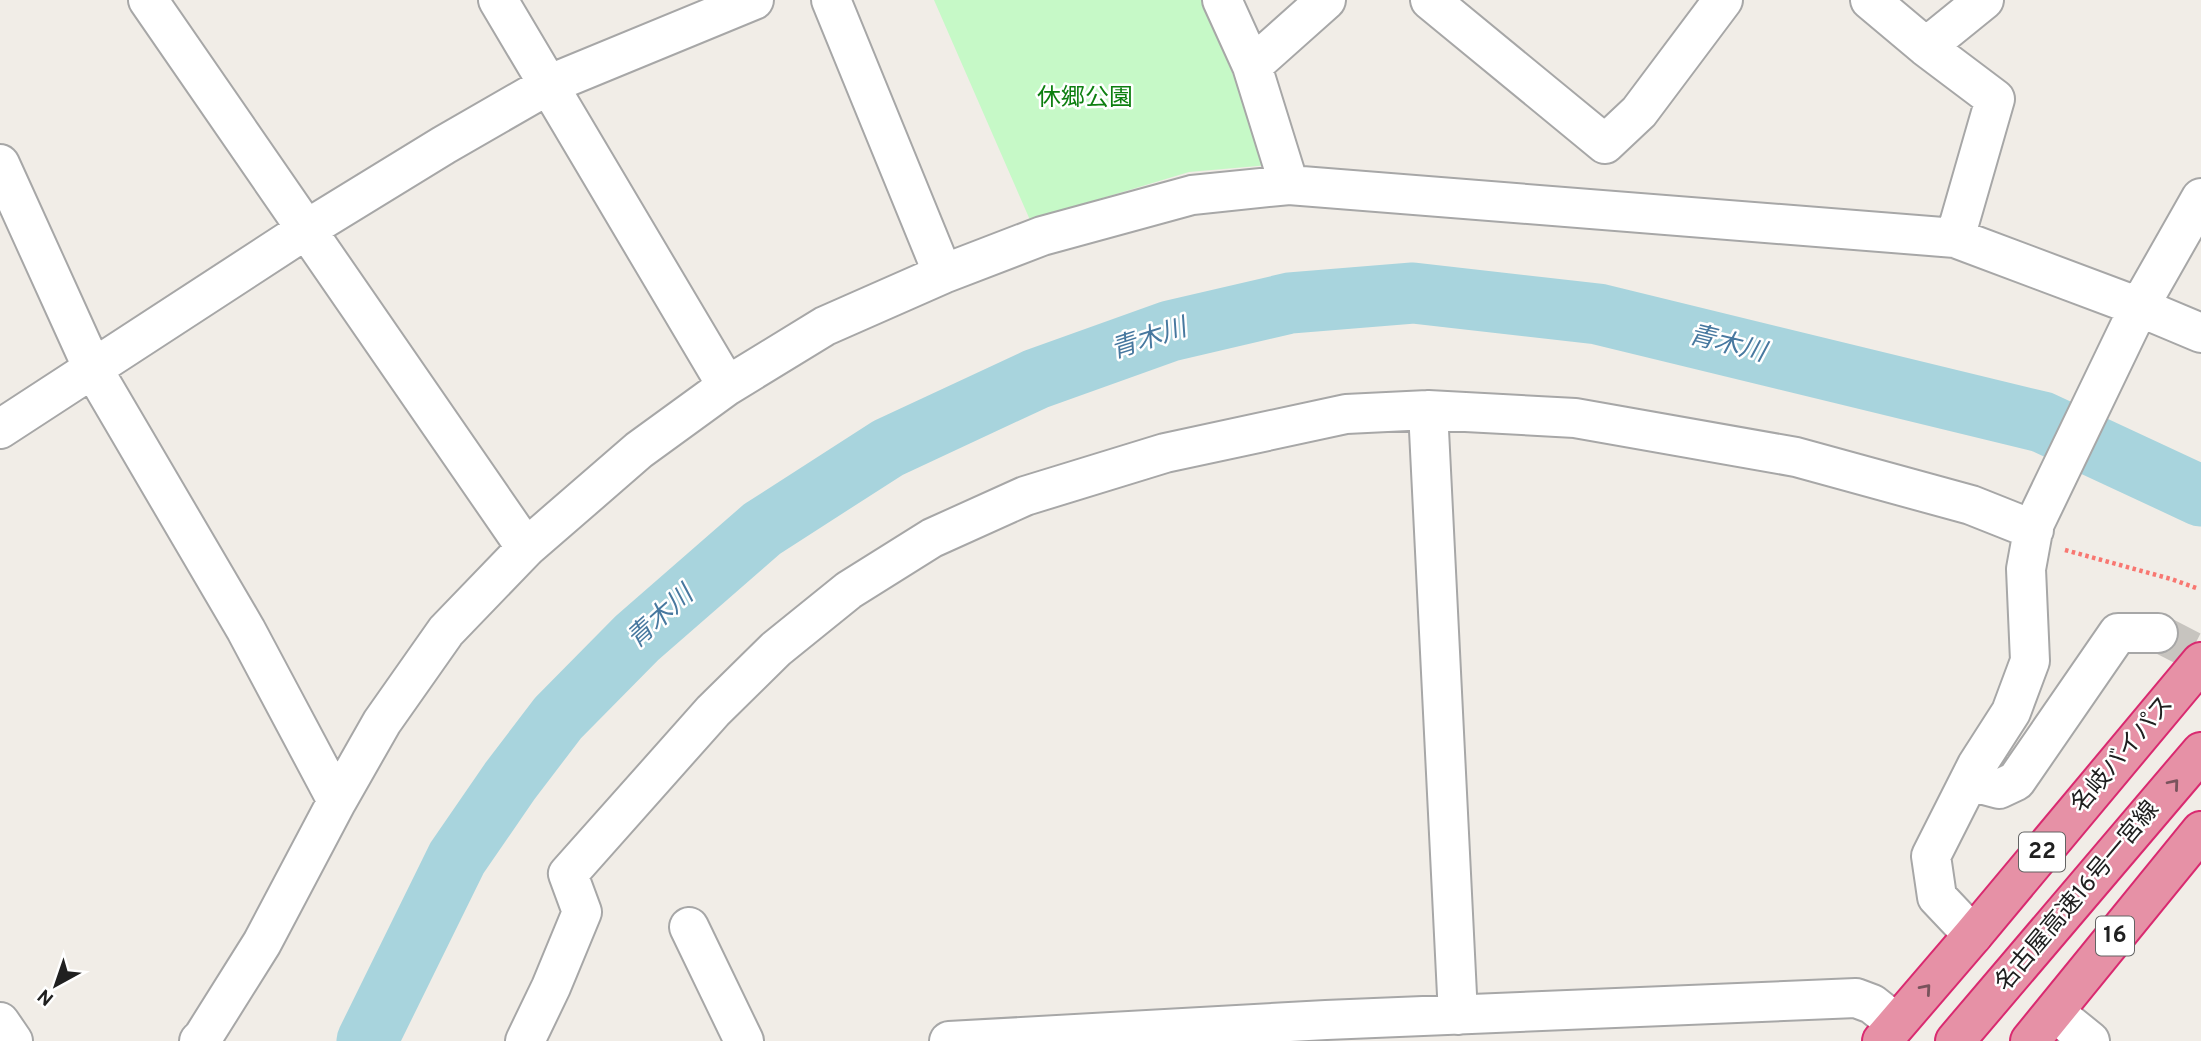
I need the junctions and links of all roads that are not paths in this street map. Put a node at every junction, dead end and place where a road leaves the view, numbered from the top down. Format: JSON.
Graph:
{"nodes":[{"id":1,"x":148,"y":0,"type":"edge"},
{"id":2,"x":498,"y":0,"type":"edge"},
{"id":3,"x":754,"y":0,"type":"edge"},
{"id":4,"x":831,"y":0,"type":"edge"},
{"id":5,"x":1222,"y":0,"type":"edge"},
{"id":6,"x":1326,"y":0,"type":"edge"},
{"id":7,"x":1430,"y":0,"type":"edge"},
{"id":8,"x":1723,"y":0,"type":"edge"},
{"id":9,"x":1870,"y":0,"type":"edge"},
{"id":10,"x":1984,"y":0,"type":"edge"},
{"id":11,"x":1926,"y":47,"type":"junction"},
{"id":12,"x":1252,"y":66,"type":"junction"},
{"id":13,"x":550,"y":84,"type":"junction"},
{"id":14,"x":0,"y":163,"type":"edge"},
{"id":15,"x":1289,"y":185,"type":"junction"},
{"id":16,"x":2201,"y":198,"type":"edge"},
{"id":17,"x":307,"y":229,"type":"junction"},
{"id":18,"x":1955,"y":239,"type":"junction"},
{"id":19,"x":943,"y":274,"type":"junction"},
{"id":20,"x":2139,"y":307,"type":"junction"},
{"id":21,"x":2201,"y":334,"type":"edge"},
{"id":22,"x":93,"y":369,"type":"junction"},
{"id":23,"x":727,"y":386,"type":"junction"},
{"id":24,"x":1427,"y":410,"type":"junction"},
{"id":25,"x":0,"y":429,"type":"edge"},
{"id":26,"x":2033,"y":530,"type":"junction"},
{"id":27,"x":526,"y":548,"type":"junction"},
{"id":28,"x":2158,"y":634,"type":"tunnel mouth"},
{"id":29,"x":2201,"y":662,"type":"edge"},
{"id":30,"x":2201,"y":752,"type":"edge"},
{"id":31,"x":1969,"y":781,"type":"junction"},
{"id":32,"x":337,"y":801,"type":"junction"},
{"id":33,"x":2201,"y":831,"type":"edge"},
{"id":34,"x":2201,"y":853,"type":"edge"},
{"id":35,"x":689,"y":927,"type":"dead end"},
{"id":36,"x":1973,"y":935,"type":"junction"},
{"id":37,"x":1458,"y":1015,"type":"junction"},
{"id":38,"x":0,"y":1022,"type":"edge"},
{"id":39,"x":1889,"y":1032,"type":"edge"},
{"id":40,"x":2068,"y":1034,"type":"edge"},
{"id":41,"x":533,"y":1038,"type":"edge"},
{"id":42,"x":13,"y":1041,"type":"edge"},
{"id":43,"x":199,"y":1041,"type":"edge"},
{"id":44,"x":744,"y":1041,"type":"edge"},
{"id":45,"x":949,"y":1041,"type":"edge"},
{"id":46,"x":1955,"y":1041,"type":"edge"},
{"id":47,"x":2030,"y":1041,"type":"edge"}],
"edges":[{"from":1,"to":17,"type":"street"},
{"from":2,"to":13,"type":"street"},
{"from":3,"to":13,"type":"street"},
{"from":4,"to":19,"type":"street"},
{"from":5,"to":12,"type":"street"},
{"from":6,"to":12,"type":"street"},
{"from":7,"to":8,"type":"street"},
{"from":9,"to":11,"type":"street"},
{"from":10,"to":11,"type":"street"},
{"from":11,"to":18,"type":"street"},
{"from":12,"to":15,"type":"street"},
{"from":13,"to":17,"type":"street"},
{"from":13,"to":23,"type":"street"},
{"from":14,"to":22,"type":"street"},
{"from":15,"to":18,"type":"street"},
{"from":15,"to":19,"type":"street"},
{"from":16,"to":20,"type":"street"},
{"from":17,"to":22,"type":"street"},
{"from":17,"to":27,"type":"street"},
{"from":18,"to":20,"type":"street"},
{"from":19,"to":23,"type":"street"},
{"from":20,"to":21,"type":"street"},
{"from":20,"to":26,"type":"street"},
{"from":22,"to":25,"type":"street"},
{"from":22,"to":32,"type":"street"},
{"from":23,"to":27,"type":"street"},
{"from":24,"to":26,"type":"street"},
{"from":24,"to":37,"type":"street"},
{"from":24,"to":41,"type":"street"},
{"from":26,"to":31,"type":"street"},
{"from":27,"to":32,"type":"street"},
{"from":28,"to":31,"type":"street"},
{"from":29,"to":36,"type":"highway","name":"名岐バイパス","number":"22"},
{"from":46,"to":30,"type":"highway","name":"名古屋高速16号一宮線","number":"16","one_way":true},
{"from":31,"to":36,"type":"street"},
{"from":32,"to":43,"type":"street"},
{"from":33,"to":47,"type":"highway","number":"16"},
{"from":34,"to":40,"type":"highway"},
{"from":35,"to":44,"type":"street"},
{"from":39,"to":36,"type":"highway","name":"名岐バイパス","number":"22","one_way":true},
{"from":37,"to":39,"type":"street"},
{"from":37,"to":45,"type":"street"},
{"from":38,"to":42,"type":"street"}]}
